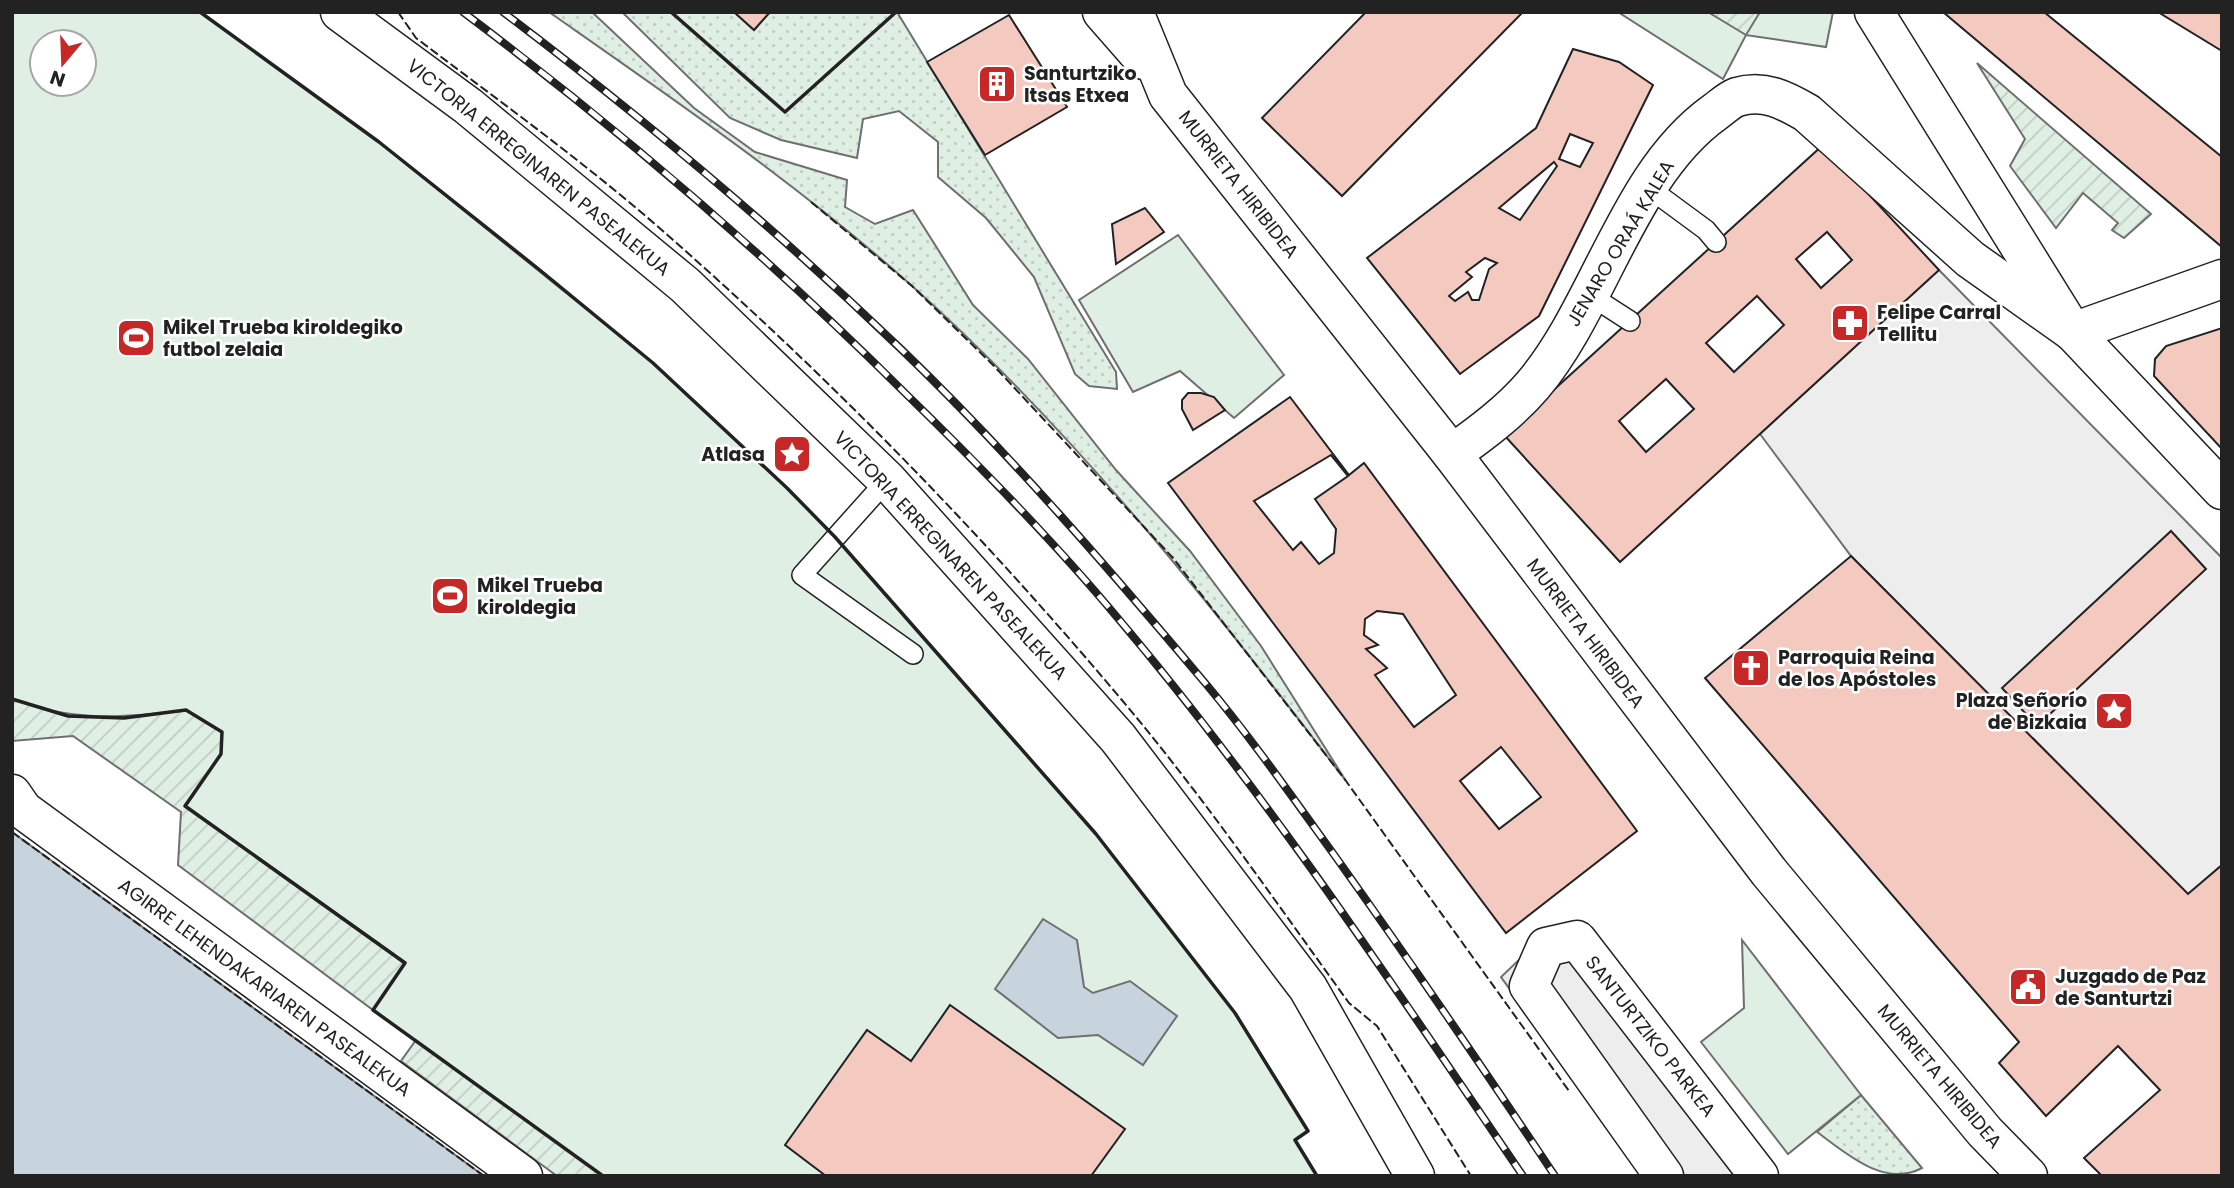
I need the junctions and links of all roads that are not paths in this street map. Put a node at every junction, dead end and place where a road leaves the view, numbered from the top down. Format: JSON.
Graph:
{"nodes":[{"id":1,"x":340,"y":12,"type":"edge"},
{"id":2,"x":1102,"y":12,"type":"edge"},
{"id":3,"x":1134,"y":12,"type":"edge"},
{"id":4,"x":1874,"y":12,"type":"edge"},
{"id":5,"x":1159,"y":78,"type":"junction"},
{"id":6,"x":1649,"y":188,"type":"junction"},
{"id":7,"x":1716,"y":242,"type":"dead end"},
{"id":8,"x":2222,"y":279,"type":"edge"},
{"id":9,"x":1588,"y":294,"type":"junction"},
{"id":10,"x":1630,"y":321,"type":"dead end"},
{"id":11,"x":2073,"y":332,"type":"junction"},
{"id":12,"x":1452,"y":454,"type":"junction"},
{"id":13,"x":887,"y":480,"type":"junction"},
{"id":14,"x":2222,"y":490,"type":"edge"},
{"id":15,"x":913,"y":654,"type":"dead end"},
{"id":16,"x":12,"y":794,"type":"edge"},
{"id":17,"x":523,"y":1176,"type":"edge"},
{"id":18,"x":1415,"y":1176,"type":"edge"},
{"id":19,"x":1664,"y":1176,"type":"edge"},
{"id":20,"x":1759,"y":1176,"type":"edge"},
{"id":21,"x":2028,"y":1176,"type":"edge"}],
"edges":[{"from":1,"to":13,"type":"street","name":"VICTORIA ERREGINAREN PASEALEKUA"},
{"from":2,"to":5,"type":"street","name":"MURRIETA HIRIBIDEA"},
{"from":3,"to":5,"type":"street","name":"MURRIETA HIRIBIDEA"},
{"from":4,"to":11,"type":"street","name":"JENARO ORAÁ KALEA"},
{"from":5,"to":12,"type":"street","name":"MURRIETA HIRIBIDEA"},
{"from":6,"to":7,"type":"lane"},
{"from":6,"to":9,"type":"street","name":"JENARO ORAÁ KALEA"},
{"from":6,"to":11,"type":"street","name":"JENARO ORAÁ KALEA"},
{"from":8,"to":11,"type":"street"},
{"from":9,"to":10,"type":"lane"},
{"from":9,"to":12,"type":"street","name":"JENARO ORAÁ KALEA"},
{"from":11,"to":14,"type":"street","name":"JENARO ORAÁ KALEA"},
{"from":12,"to":21,"type":"street","name":"MURRIETA HIRIBIDEA"},
{"from":13,"to":15,"type":"lane"},
{"from":13,"to":18,"type":"street","name":"VICTORIA ERREGINAREN PASEALEKUA"},
{"from":16,"to":17,"type":"street","name":"AGIRRE LEHENDAKARIAREN PASEALEKUA"},
{"from":19,"to":20,"type":"street","name":"SANTURTZIKO PARKEA"}]}
